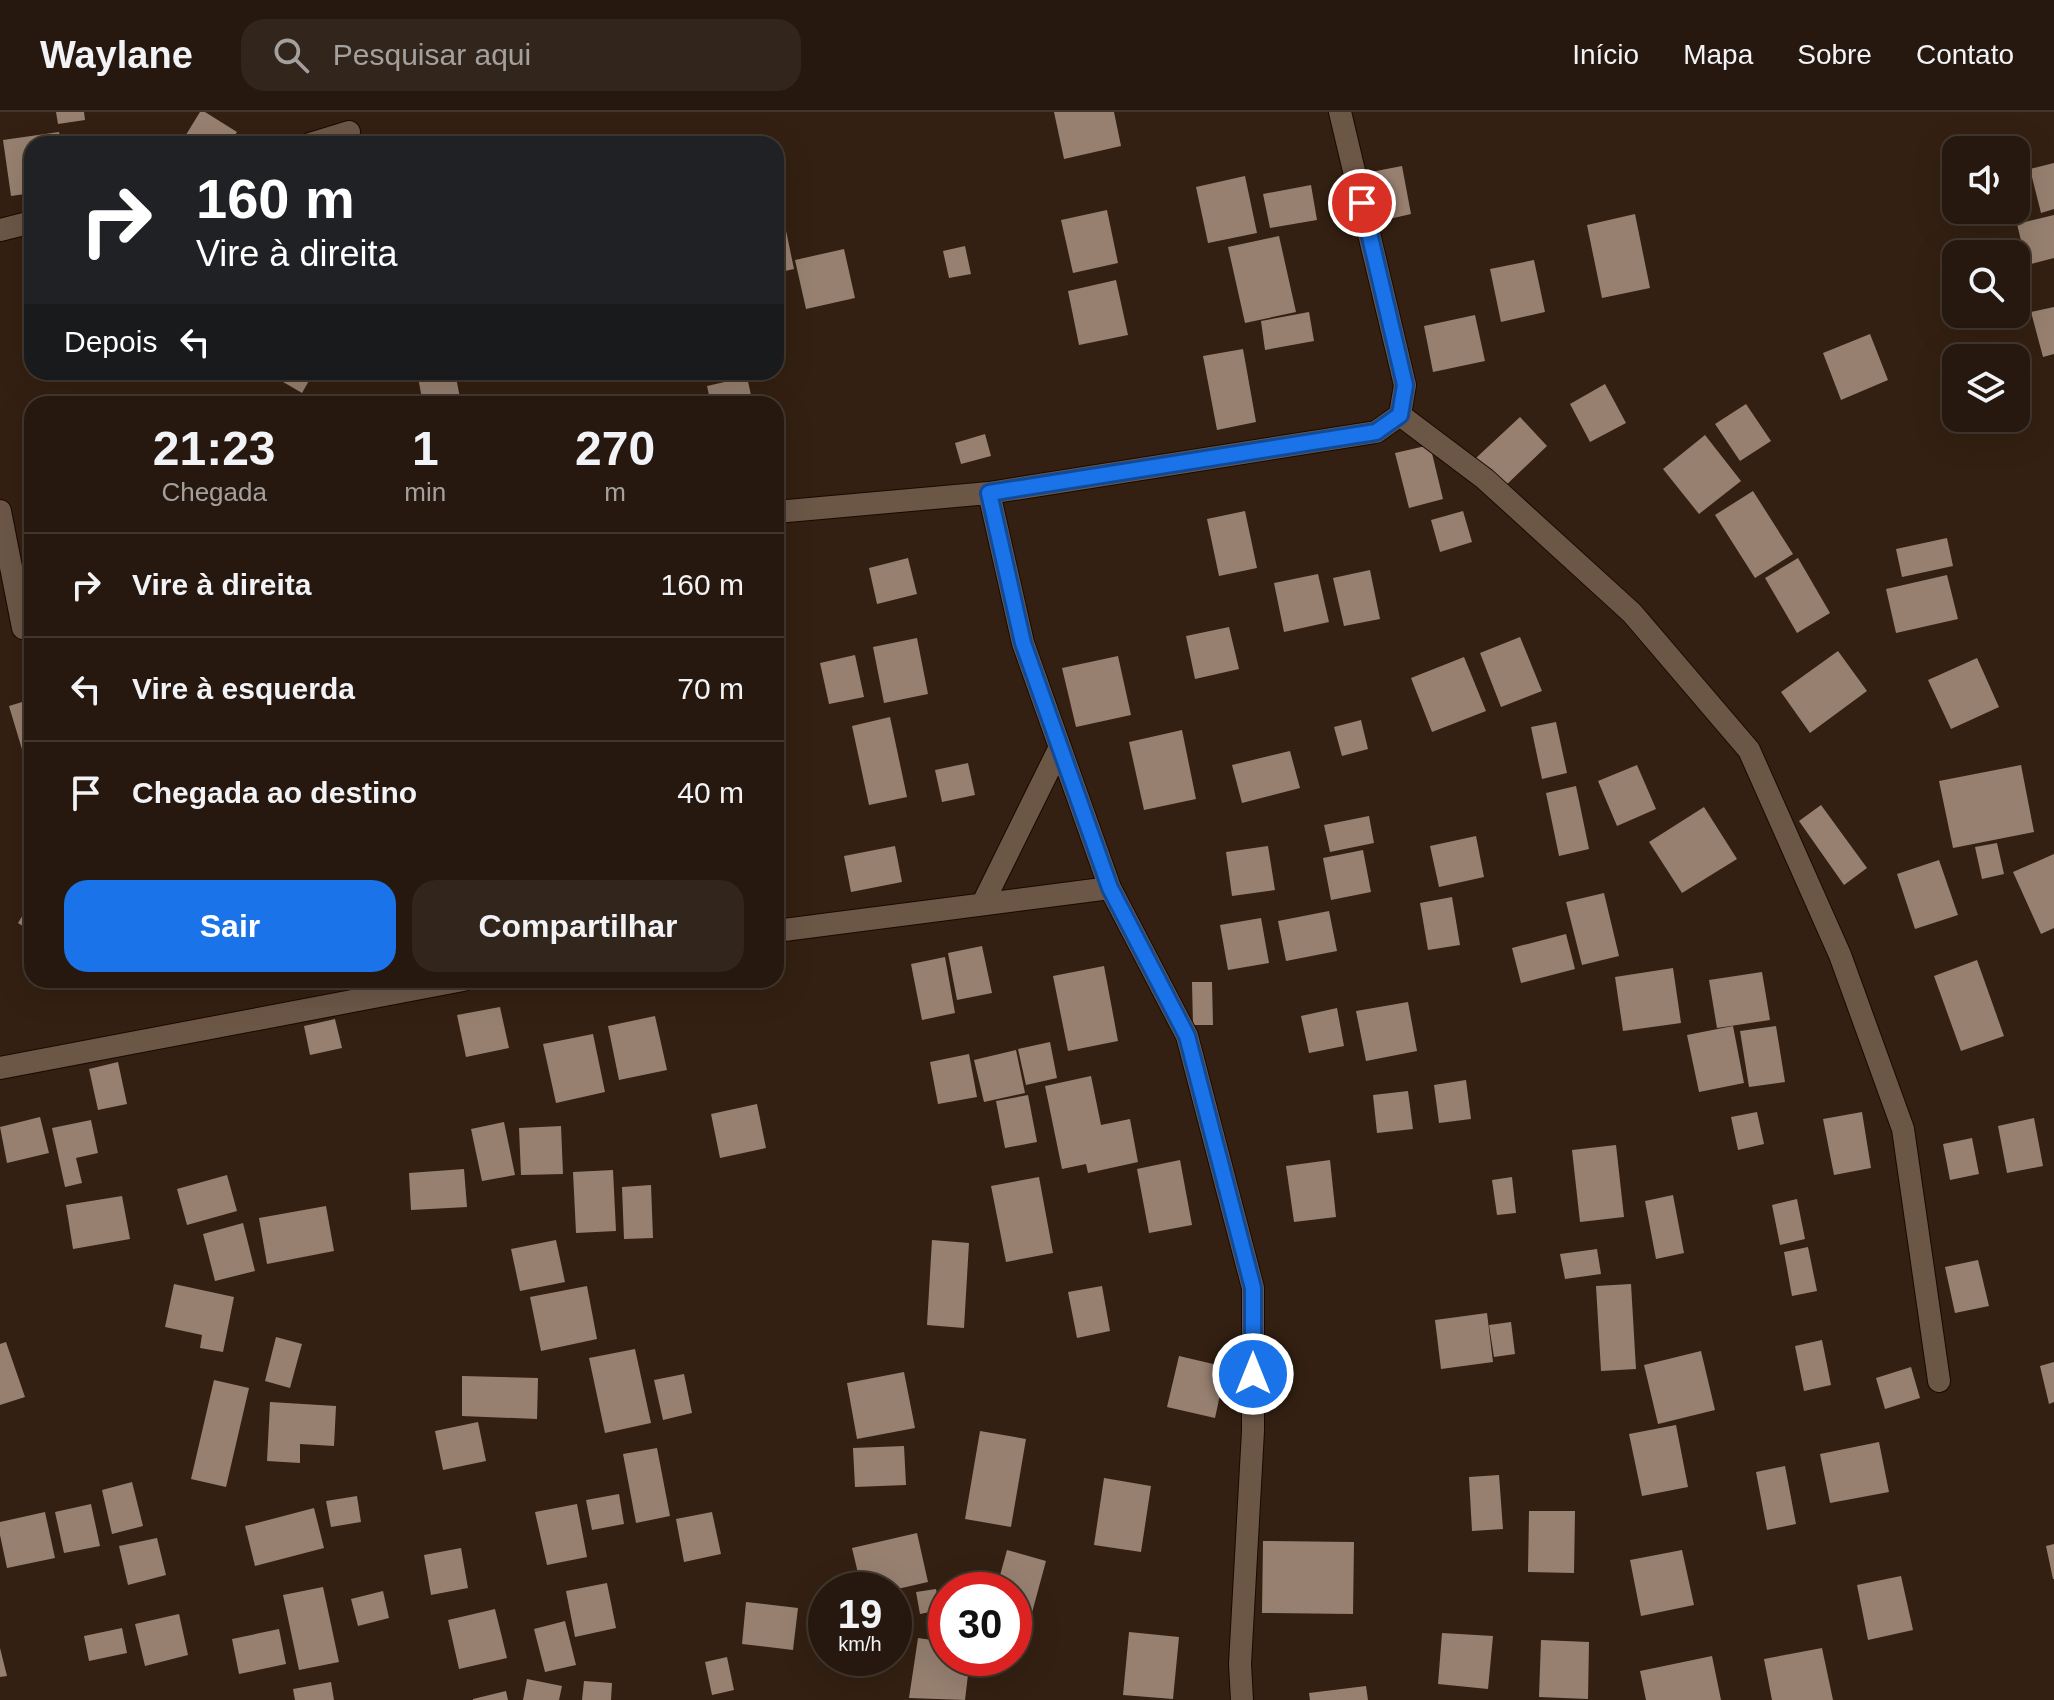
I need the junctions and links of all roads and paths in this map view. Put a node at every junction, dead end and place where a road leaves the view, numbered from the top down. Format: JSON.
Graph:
{"nodes":[{"id":1,"x":1340,"y":112,"type":"edge"},
{"id":2,"x":349,"y":132,"type":"dead end"},
{"id":3,"x":336,"y":136,"type":"edge"},
{"id":4,"x":24,"y":224,"type":"edge"},
{"id":5,"x":0,"y":230,"type":"edge"},
{"id":6,"x":1400,"y":415,"type":"junction"},
{"id":7,"x":989,"y":493,"type":"junction"},
{"id":8,"x":0,"y":511,"type":"edge"},
{"id":9,"x":784,"y":511,"type":"edge"},
{"id":10,"x":24,"y":614,"type":"edge"},
{"id":11,"x":24,"y":627,"type":"edge"},
{"id":12,"x":0,"y":631,"type":"edge"},
{"id":13,"x":1060,"y":747,"type":"junction"},
{"id":14,"x":1110,"y":888,"type":"junction"},
{"id":15,"x":983,"y":903,"type":"junction"},
{"id":16,"x":784,"y":930,"type":"edge"},
{"id":17,"x":421,"y":988,"type":"edge"},
{"id":18,"x":0,"y":1068,"type":"edge"},
{"id":19,"x":1939,"y":1381,"type":"dead end"},
{"id":20,"x":1242,"y":1700,"type":"edge"}],
"edges":[{"from":1,"to":6,"type":"street"},
{"from":2,"to":3,"type":"street"},
{"from":4,"to":5,"type":"street"},
{"from":6,"to":7,"type":"street"},
{"from":6,"to":19,"type":"street"},
{"from":7,"to":9,"type":"street"},
{"from":7,"to":13,"type":"street"},
{"from":8,"to":10,"type":"street"},
{"from":11,"to":12,"type":"street"},
{"from":13,"to":14,"type":"street"},
{"from":13,"to":15,"type":"street"},
{"from":14,"to":15,"type":"street"},
{"from":14,"to":20,"type":"street"},
{"from":15,"to":16,"type":"street"},
{"from":17,"to":18,"type":"street"}]}
